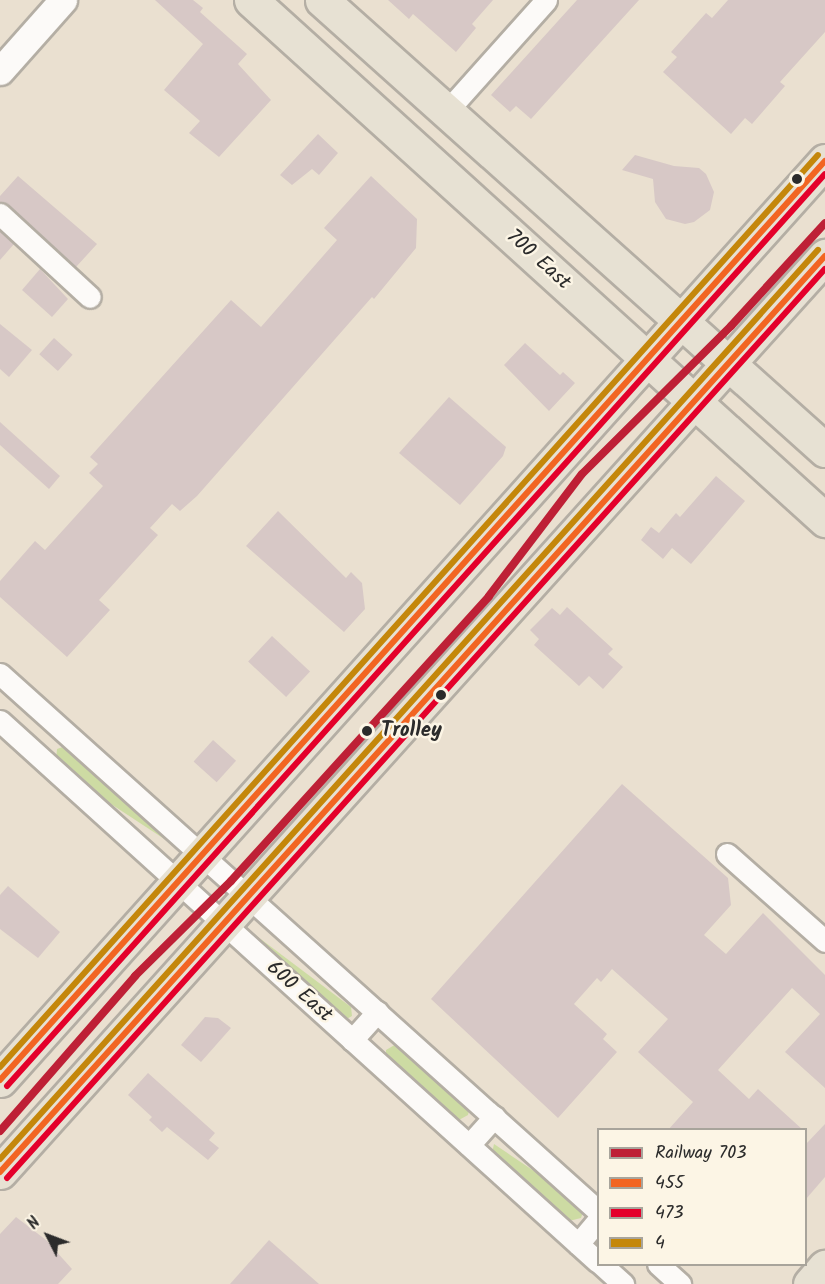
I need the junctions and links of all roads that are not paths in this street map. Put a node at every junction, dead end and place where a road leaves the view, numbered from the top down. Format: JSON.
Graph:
{"nodes":[{"id":1,"x":63,"y":0,"type":"edge"},
{"id":2,"x":250,"y":0,"type":"edge"},
{"id":3,"x":322,"y":0,"type":"edge"},
{"id":4,"x":546,"y":0,"type":"edge"},
{"id":5,"x":0,"y":71,"type":"edge"},
{"id":6,"x":446,"y":112,"type":"junction"},
{"id":7,"x":825,"y":161,"type":"edge"},
{"id":8,"x":0,"y":214,"type":"edge"},
{"id":9,"x":825,"y":256,"type":"edge"},
{"id":10,"x":90,"y":297,"type":"dead end"},
{"id":11,"x":682,"y":321,"type":"junction"},
{"id":12,"x":646,"y":359,"type":"junction"},
{"id":13,"x":729,"y":363,"type":"junction"},
{"id":14,"x":694,"y":402,"type":"junction"},
{"id":15,"x":825,"y":450,"type":"edge"},
{"id":16,"x":825,"y":520,"type":"edge"},
{"id":17,"x":0,"y":674,"type":"edge"},
{"id":18,"x":0,"y":721,"type":"edge"},
{"id":19,"x":55,"y":723,"type":"junction"},
{"id":20,"x":32,"y":749,"type":"junction"},
{"id":21,"x":727,"y":854,"type":"dead end"},
{"id":22,"x":202,"y":855,"type":"junction"},
{"id":23,"x":178,"y":882,"type":"junction"},
{"id":24,"x":250,"y":898,"type":"junction"},
{"id":25,"x":225,"y":925,"type":"junction"},
{"id":26,"x":825,"y":941,"type":"edge"},
{"id":27,"x":377,"y":1012,"type":"junction"},
{"id":28,"x":352,"y":1040,"type":"junction"},
{"id":29,"x":0,"y":1080,"type":"edge"},
{"id":30,"x":494,"y":1117,"type":"junction"},
{"id":31,"x":469,"y":1145,"type":"junction"},
{"id":32,"x":0,"y":1172,"type":"edge"},
{"id":33,"x":597,"y":1210,"type":"edge"},
{"id":34,"x":597,"y":1221,"type":"edge"},
{"id":35,"x":578,"y":1244,"type":"junction"},
{"id":36,"x":597,"y":1260,"type":"edge"},
{"id":37,"x":603,"y":1266,"type":"edge"},
{"id":38,"x":660,"y":1266,"type":"edge"},
{"id":39,"x":825,"y":1267,"type":"edge"},
{"id":40,"x":624,"y":1284,"type":"edge"},
{"id":41,"x":680,"y":1284,"type":"edge"},
{"id":42,"x":810,"y":1284,"type":"edge"}],
"edges":[{"from":1,"to":5,"type":"street"},
{"from":2,"to":12,"type":"main road","name":"700 East"},
{"from":3,"to":6,"type":"main road"},
{"from":4,"to":6,"type":"street"},
{"from":6,"to":11,"type":"main road"},
{"from":7,"to":11,"type":"main road"},
{"from":8,"to":10,"type":"street"},
{"from":9,"to":13,"type":"main road"},
{"from":11,"to":12,"type":"main road"},
{"from":11,"to":13,"type":"main road"},
{"from":12,"to":14,"type":"main road","name":"700 East"},
{"from":12,"to":22,"type":"main road"},
{"from":13,"to":14,"type":"main road"},
{"from":13,"to":15,"type":"main road"},
{"from":14,"to":16,"type":"main road","name":"700 East"},
{"from":14,"to":24,"type":"main road"},
{"from":17,"to":19,"type":"street","name":"600 East"},
{"from":18,"to":20,"type":"street","name":"600 East"},
{"from":19,"to":20,"type":"street"},
{"from":19,"to":22,"type":"street","name":"600 East"},
{"from":20,"to":23,"type":"street","name":"600 East"},
{"from":21,"to":26,"type":"street"},
{"from":22,"to":23,"type":"main road"},
{"from":22,"to":24,"type":"street","name":"600 East"},
{"from":23,"to":25,"type":"street","name":"600 East"},
{"from":23,"to":29,"type":"main road"},
{"from":24,"to":25,"type":"main road"},
{"from":24,"to":27,"type":"street","name":"600 East"},
{"from":25,"to":28,"type":"street","name":"600 East"},
{"from":25,"to":32,"type":"main road"},
{"from":27,"to":28,"type":"street"},
{"from":27,"to":30,"type":"street","name":"600 East"},
{"from":28,"to":31,"type":"street","name":"600 East"},
{"from":30,"to":31,"type":"street"},
{"from":30,"to":33,"type":"street","name":"600 East"},
{"from":31,"to":35,"type":"street","name":"600 East"},
{"from":34,"to":35,"type":"street"},
{"from":35,"to":36,"type":"street","name":"600 East"},
{"from":37,"to":40,"type":"street","name":"600 East"},
{"from":38,"to":41,"type":"street"},
{"from":39,"to":42,"type":"main road"}]}
